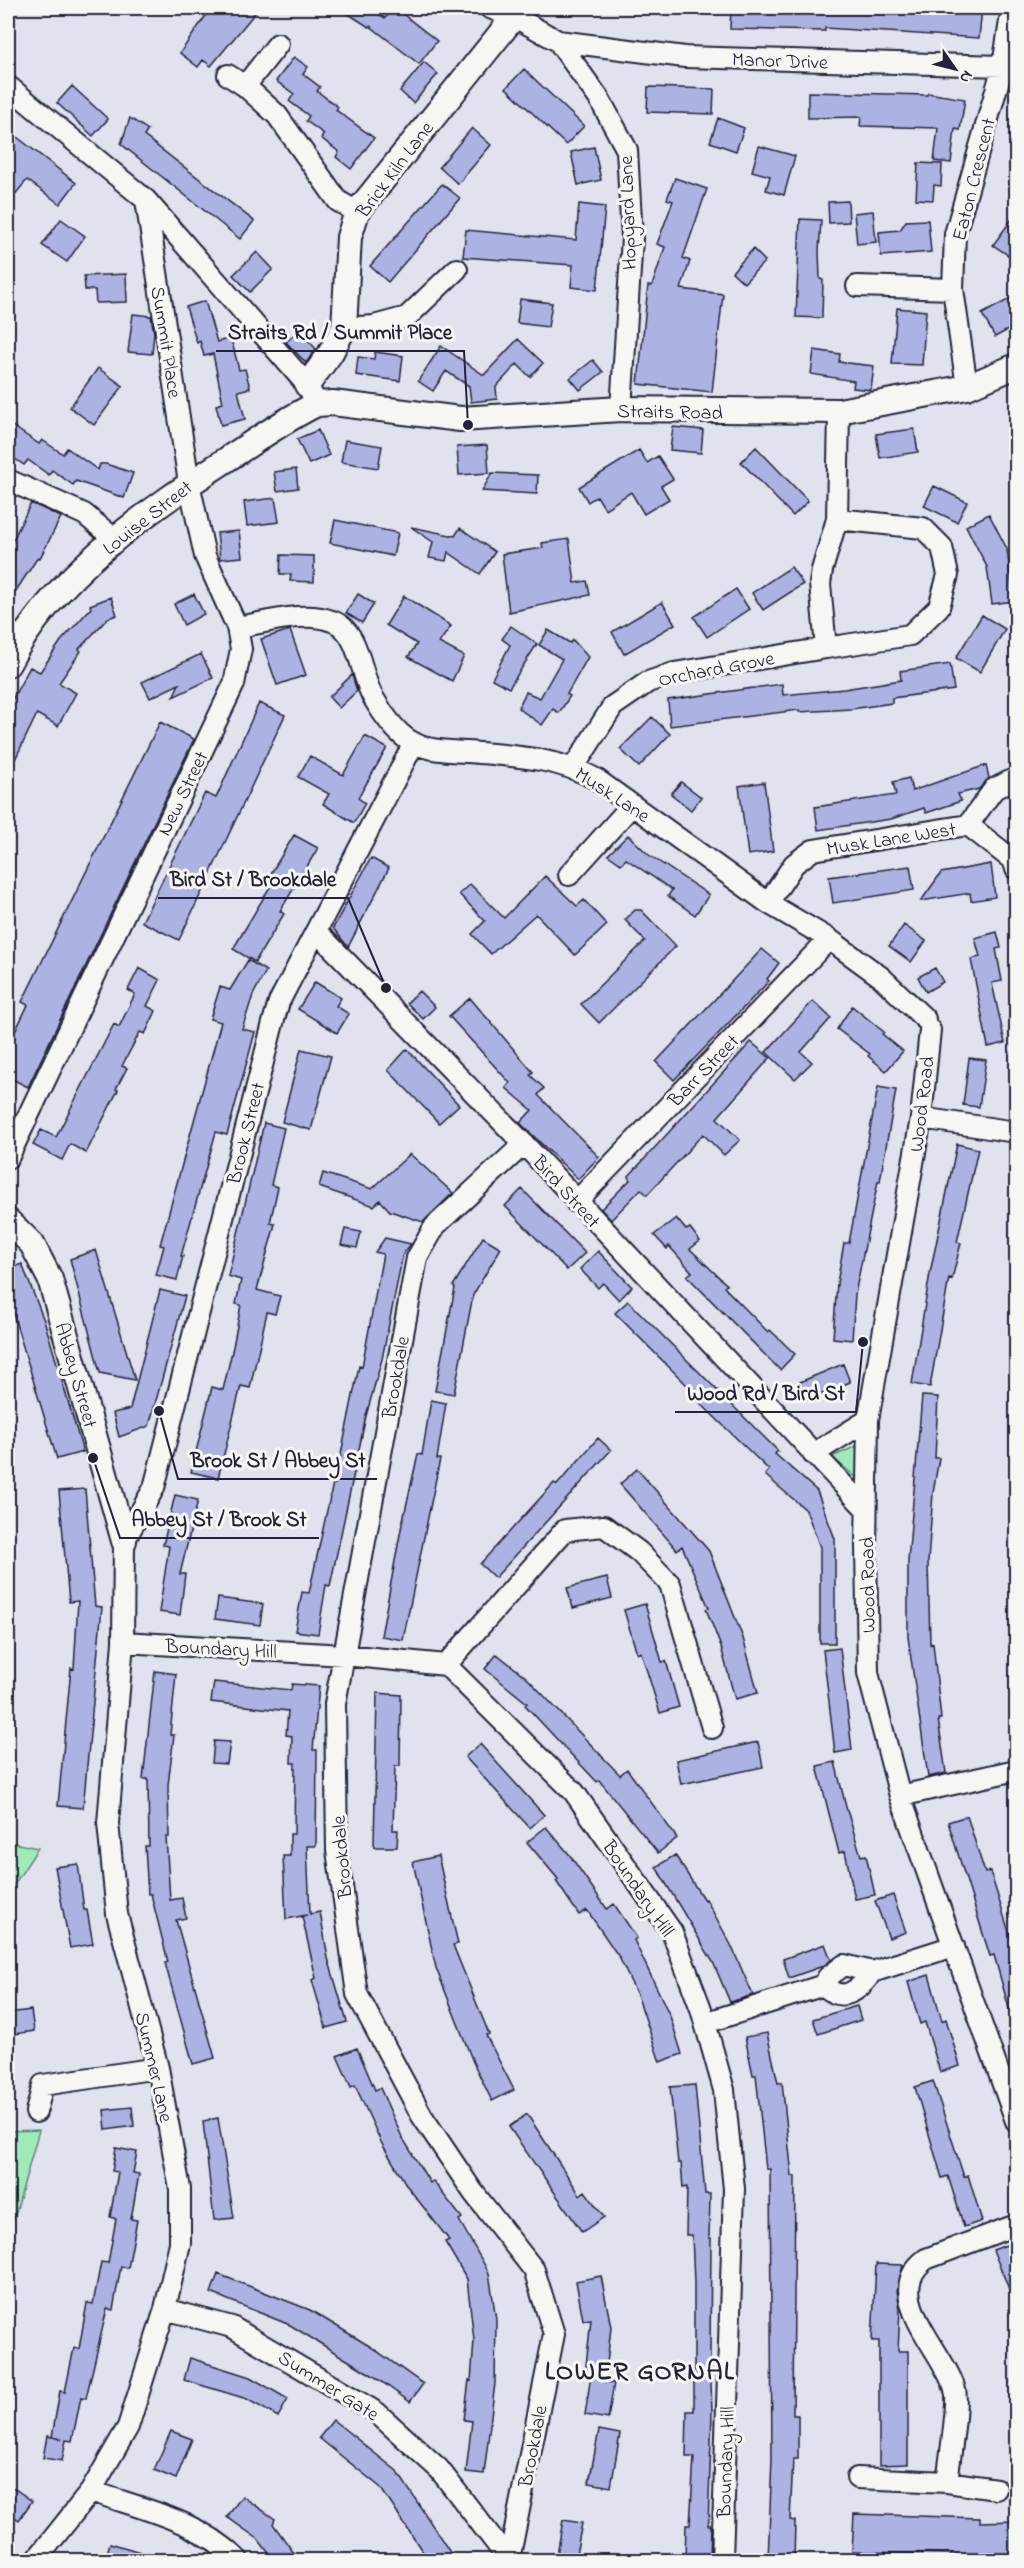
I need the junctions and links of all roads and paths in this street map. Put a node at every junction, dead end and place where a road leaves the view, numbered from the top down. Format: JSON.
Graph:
{"nodes":[{"id":1,"x":490,"y":8,"type":"edge"},
{"id":2,"x":1012,"y":8,"type":"edge"},
{"id":3,"x":517,"y":13,"type":"edge"},
{"id":4,"x":558,"y":41,"type":"junction"},
{"id":5,"x":278,"y":44,"type":"dead end"},
{"id":6,"x":1003,"y":66,"type":"junction"},
{"id":7,"x":8,"y":86,"type":"edge"},
{"id":8,"x":146,"y":200,"type":"junction"},
{"id":9,"x":357,"y":212,"type":"junction"},
{"id":10,"x":457,"y":269,"type":"dead end"},
{"id":11,"x":856,"y":286,"type":"dead end"},
{"id":12,"x":953,"y":289,"type":"junction"},
{"id":13,"x":344,"y":328,"type":"junction"},
{"id":14,"x":1015,"y":370,"type":"edge"},
{"id":15,"x":967,"y":387,"type":"junction"},
{"id":16,"x":312,"y":395,"type":"junction"},
{"id":17,"x":621,"y":409,"type":"junction"},
{"id":18,"x":840,"y":411,"type":"junction"},
{"id":19,"x":8,"y":480,"type":"edge"},
{"id":20,"x":189,"y":483,"type":"junction"},
{"id":21,"x":837,"y":519,"type":"junction"},
{"id":22,"x":116,"y":540,"type":"junction"},
{"id":23,"x":237,"y":627,"type":"junction"},
{"id":24,"x":14,"y":634,"type":"edge"},
{"id":25,"x":826,"y":648,"type":"junction"},
{"id":26,"x":8,"y":664,"type":"edge"},
{"id":27,"x":414,"y":743,"type":"junction"},
{"id":28,"x":574,"y":767,"type":"junction"},
{"id":29,"x":1017,"y":777,"type":"edge"},
{"id":30,"x":632,"y":804,"type":"junction"},
{"id":31,"x":969,"y":825,"type":"junction"},
{"id":32,"x":1017,"y":869,"type":"edge"},
{"id":33,"x":569,"y":875,"type":"dead end"},
{"id":34,"x":768,"y":903,"type":"junction"},
{"id":35,"x":317,"y":932,"type":"junction"},
{"id":36,"x":829,"y":939,"type":"junction"},
{"id":37,"x":928,"y":1024,"type":"joint"},
{"id":38,"x":921,"y":1118,"type":"junction"},
{"id":39,"x":1017,"y":1132,"type":"edge"},
{"id":40,"x":524,"y":1144,"type":"junction"},
{"id":41,"x":8,"y":1158,"type":"edge"},
{"id":42,"x":576,"y":1202,"type":"junction"},
{"id":43,"x":8,"y":1221,"type":"edge"},
{"id":44,"x":868,"y":1420,"type":"junction"},
{"id":45,"x":813,"y":1454,"type":"junction"},
{"id":46,"x":866,"y":1509,"type":"junction"},
{"id":47,"x":124,"y":1541,"type":"junction"},
{"id":48,"x":123,"y":1642,"type":"junction"},
{"id":49,"x":344,"y":1655,"type":"junction"},
{"id":50,"x":446,"y":1665,"type":"junction"},
{"id":51,"x":712,"y":1728,"type":"dead end"},
{"id":52,"x":1017,"y":1770,"type":"edge"},
{"id":53,"x":900,"y":1796,"type":"junction"},
{"id":54,"x":954,"y":1946,"type":"junction"},
{"id":55,"x":872,"y":1972,"type":"junction"},
{"id":56,"x":824,"y":1985,"type":"junction"},
{"id":57,"x":705,"y":2024,"type":"junction"},
{"id":58,"x":158,"y":2068,"type":"junction"},
{"id":59,"x":36,"y":2112,"type":"dead end"},
{"id":60,"x":1017,"y":2121,"type":"edge"},
{"id":61,"x":1017,"y":2225,"type":"edge"},
{"id":62,"x":165,"y":2309,"type":"junction"},
{"id":63,"x":857,"y":2478,"type":"dead end"},
{"id":64,"x":947,"y":2482,"type":"junction"},
{"id":65,"x":996,"y":2489,"type":"dead end"},
{"id":66,"x":91,"y":2491,"type":"junction"},
{"id":67,"x":36,"y":2560,"type":"edge"},
{"id":68,"x":238,"y":2560,"type":"edge"},
{"id":69,"x":509,"y":2560,"type":"edge"},
{"id":70,"x":722,"y":2560,"type":"edge"}],
"edges":[{"from":1,"to":3,"type":"street","name":"Hopyard Lane"},
{"from":2,"to":6,"type":"street","name":"Eaton Crescent"},
{"from":3,"to":4,"type":"street","name":"Hopyard Lane"},
{"from":3,"to":9,"type":"street","name":"Brick Kiln Lane"},
{"from":4,"to":6,"type":"street","name":"Manor Drive"},
{"from":4,"to":17,"type":"street","name":"Hopyard Lane"},
{"from":5,"to":9,"type":"street"},
{"from":6,"to":12,"type":"street","name":"Eaton Crescent"},
{"from":7,"to":8,"type":"street"},
{"from":8,"to":16,"type":"street"},
{"from":8,"to":20,"type":"street","name":"Summit Place"},
{"from":9,"to":13,"type":"street","name":"Brick Kiln Lane"},
{"from":10,"to":13,"type":"street"},
{"from":11,"to":12,"type":"street"},
{"from":12,"to":15,"type":"street","name":"Eaton Crescent"},
{"from":13,"to":16,"type":"street","name":"Brick Kiln Lane"},
{"from":14,"to":15,"type":"street","name":"Straits Road"},
{"from":15,"to":18,"type":"street","name":"Straits Road"},
{"from":16,"to":17,"type":"street","name":"Straits Road"},
{"from":16,"to":20,"type":"street","name":"Louise Street"},
{"from":17,"to":18,"type":"street","name":"Straits Road"},
{"from":18,"to":21,"type":"street"},
{"from":19,"to":22,"type":"street"},
{"from":20,"to":22,"type":"street","name":"Louise Street"},
{"from":20,"to":23,"type":"street","name":"New Street"},
{"from":21,"to":25,"type":"street"},
{"from":21,"to":25,"type":"street","name":"Orchard Grove"},
{"from":22,"to":24,"type":"street","name":"Louise Street"},
{"from":23,"to":27,"type":"street"},
{"from":23,"to":41,"type":"street","name":"New Street"},
{"from":24,"to":26,"type":"street","name":"Louise Street"},
{"from":25,"to":28,"type":"street","name":"Orchard Grove"},
{"from":27,"to":28,"type":"street","name":"Musk Lane"},
{"from":27,"to":35,"type":"street","name":"Brook Street"},
{"from":28,"to":30,"type":"street","name":"Musk Lane"},
{"from":29,"to":31,"type":"street","name":"Musk Lane West"},
{"from":30,"to":33,"type":"street"},
{"from":30,"to":34,"type":"street","name":"Musk Lane"},
{"from":31,"to":32,"type":"street"},
{"from":31,"to":34,"type":"street","name":"Musk Lane West"},
{"from":34,"to":36,"type":"street","name":"Musk Lane"},
{"from":35,"to":40,"type":"street","name":"Bird Street"},
{"from":35,"to":47,"type":"street","name":"Brook Street"},
{"from":36,"to":37,"type":"street","name":"Musk Lane"},
{"from":36,"to":42,"type":"street","name":"Barr Street"},
{"from":37,"to":38,"type":"street","name":"Wood Road"},
{"from":38,"to":39,"type":"street"},
{"from":38,"to":44,"type":"street","name":"Wood Road"},
{"from":40,"to":42,"type":"street","name":"Bird Street"},
{"from":40,"to":49,"type":"street","name":"Brookdale"},
{"from":42,"to":45,"type":"street","name":"Bird Street"},
{"from":43,"to":47,"type":"street","name":"Abbey Street"},
{"from":44,"to":45,"type":"street"},
{"from":44,"to":46,"type":"street","name":"Wood Road"},
{"from":45,"to":46,"type":"street","name":"Bird Street"},
{"from":46,"to":53,"type":"street","name":"Wood Road"},
{"from":47,"to":48,"type":"street","name":"Summer Lane"},
{"from":48,"to":49,"type":"street","name":"Boundary Hill"},
{"from":48,"to":58,"type":"street","name":"Summer Lane"},
{"from":49,"to":50,"type":"street","name":"Boundary Hill"},
{"from":49,"to":69,"type":"street","name":"Brookdale"},
{"from":50,"to":51,"type":"street"},
{"from":50,"to":57,"type":"street","name":"Boundary Hill"},
{"from":52,"to":53,"type":"street"},
{"from":53,"to":54,"type":"street","name":"Wood Road"},
{"from":54,"to":55,"type":"street"},
{"from":54,"to":60,"type":"street","name":"Wood Road"},
{"from":55,"to":56,"type":"street"},
{"from":55,"to":56,"type":"street"},
{"from":56,"to":57,"type":"street"},
{"from":57,"to":70,"type":"street","name":"Boundary Hill"},
{"from":58,"to":59,"type":"street"},
{"from":58,"to":62,"type":"street","name":"Summer Lane"},
{"from":61,"to":64,"type":"street"},
{"from":62,"to":66,"type":"street","name":"Summer Lane"},
{"from":62,"to":69,"type":"street","name":"Summer Gate"},
{"from":63,"to":64,"type":"street"},
{"from":64,"to":65,"type":"street"},
{"from":66,"to":67,"type":"street","name":"Summer Lane"},
{"from":66,"to":68,"type":"street"}]}
